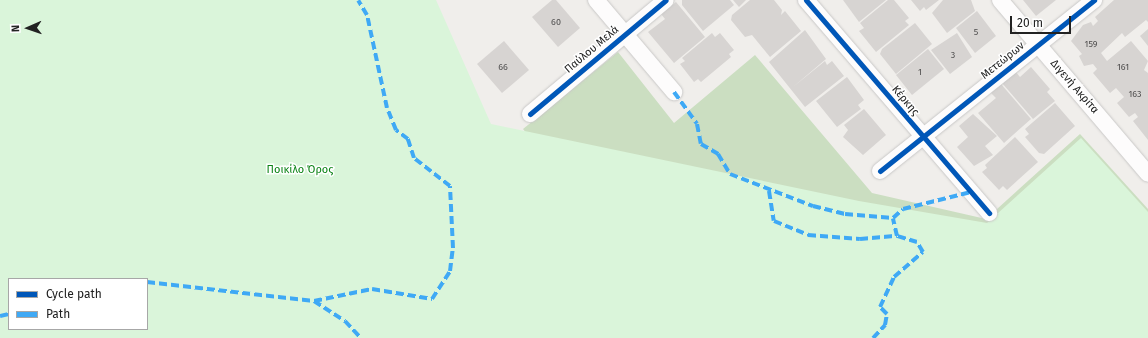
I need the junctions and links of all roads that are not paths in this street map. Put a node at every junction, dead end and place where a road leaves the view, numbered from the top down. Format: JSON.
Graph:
{"nodes":[{"id":1,"x":596,"y":0,"type":"edge"},
{"id":2,"x":666,"y":0,"type":"edge"},
{"id":3,"x":806,"y":0,"type":"edge"},
{"id":4,"x":1000,"y":0,"type":"edge"},
{"id":5,"x":1094,"y":0,"type":"edge"},
{"id":6,"x":626,"y":36,"type":"junction"},
{"id":7,"x":1038,"y":46,"type":"junction"},
{"id":8,"x":674,"y":92,"type":"dead end"},
{"id":9,"x":530,"y":114,"type":"dead end"},
{"id":10,"x":923,"y":138,"type":"junction"},
{"id":11,"x":880,"y":171,"type":"dead end"},
{"id":12,"x":1148,"y":174,"type":"edge"},
{"id":13,"x":989,"y":213,"type":"dead end"}],
"edges":[{"from":1,"to":6,"type":"street"},
{"from":2,"to":6,"type":"street","name":"Παύλου Μελά"},
{"from":3,"to":10,"type":"street","name":"Κέρκης"},
{"from":4,"to":7,"type":"street","name":"Διγενή Ακρίτα"},
{"from":5,"to":7,"type":"street","name":"Μετεώρων"},
{"from":6,"to":8,"type":"street"},
{"from":6,"to":9,"type":"street","name":"Παύλου Μελά"},
{"from":7,"to":10,"type":"street","name":"Μετεώρων"},
{"from":7,"to":12,"type":"street","name":"Διγενή Ακρίτα"},
{"from":10,"to":11,"type":"street","name":"Μετεώρων"},
{"from":10,"to":13,"type":"street","name":"Κέρκης"}]}
